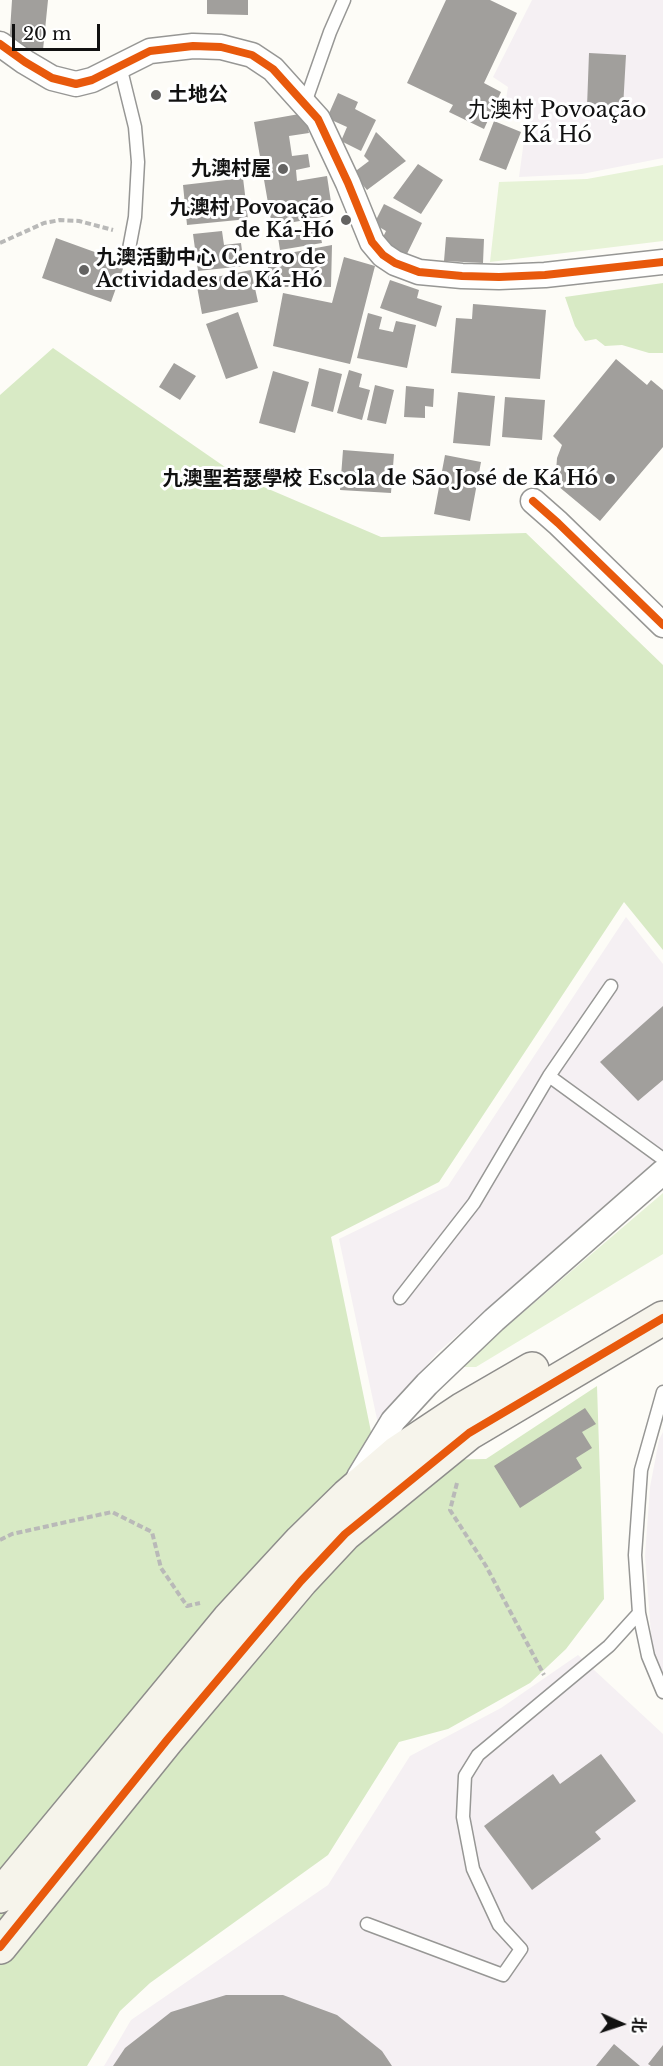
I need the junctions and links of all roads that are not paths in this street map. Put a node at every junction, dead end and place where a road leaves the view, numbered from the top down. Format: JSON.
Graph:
{"nodes":[{"id":1,"x":344,"y":0,"type":"edge"},
{"id":2,"x":0,"y":44,"type":"edge"},
{"id":3,"x":120,"y":66,"type":"junction"},
{"id":4,"x":305,"y":103,"type":"junction"},
{"id":5,"x":129,"y":249,"type":"dead end"},
{"id":6,"x":663,"y":262,"type":"edge"},
{"id":7,"x":533,"y":501,"type":"dead end"},
{"id":8,"x":663,"y":625,"type":"edge"},
{"id":9,"x":611,"y":986,"type":"dead end"},
{"id":10,"x":549,"y":1076,"type":"junction"},
{"id":11,"x":663,"y":1159,"type":"edge"},
{"id":12,"x":663,"y":1172,"type":"edge"},
{"id":13,"x":663,"y":1293,"type":"edge"},
{"id":14,"x":400,"y":1298,"type":"dead end"},
{"id":15,"x":663,"y":1318,"type":"edge"},
{"id":16,"x":663,"y":1394,"type":"edge"},
{"id":17,"x":458,"y":1427,"type":"junction"},
{"id":18,"x":347,"y":1497,"type":"junction"},
{"id":19,"x":639,"y":1613,"type":"junction"},
{"id":20,"x":648,"y":1656,"type":"junction"},
{"id":21,"x":663,"y":1673,"type":"edge"},
{"id":22,"x":663,"y":1692,"type":"edge"},
{"id":23,"x":0,"y":1896,"type":"edge"},
{"id":24,"x":368,"y":1924,"type":"dead end"},
{"id":25,"x":0,"y":1947,"type":"edge"}],
"edges":[{"from":1,"to":4,"type":"lane"},
{"from":2,"to":3,"type":"street"},
{"from":3,"to":4,"type":"street"},
{"from":3,"to":5,"type":"lane"},
{"from":4,"to":6,"type":"street"},
{"from":7,"to":8,"type":"street"},
{"from":9,"to":10,"type":"lane"},
{"from":10,"to":11,"type":"lane"},
{"from":10,"to":14,"type":"lane"},
{"from":12,"to":18,"type":"street"},
{"from":13,"to":17,"type":"street"},
{"from":15,"to":17,"type":"street"},
{"from":16,"to":19,"type":"lane"},
{"from":17,"to":18,"type":"street"},
{"from":17,"to":25,"type":"street"},
{"from":18,"to":23,"type":"street"},
{"from":19,"to":20,"type":"lane"},
{"from":19,"to":24,"type":"lane"},
{"from":20,"to":21,"type":"lane"},
{"from":20,"to":22,"type":"lane"}]}
